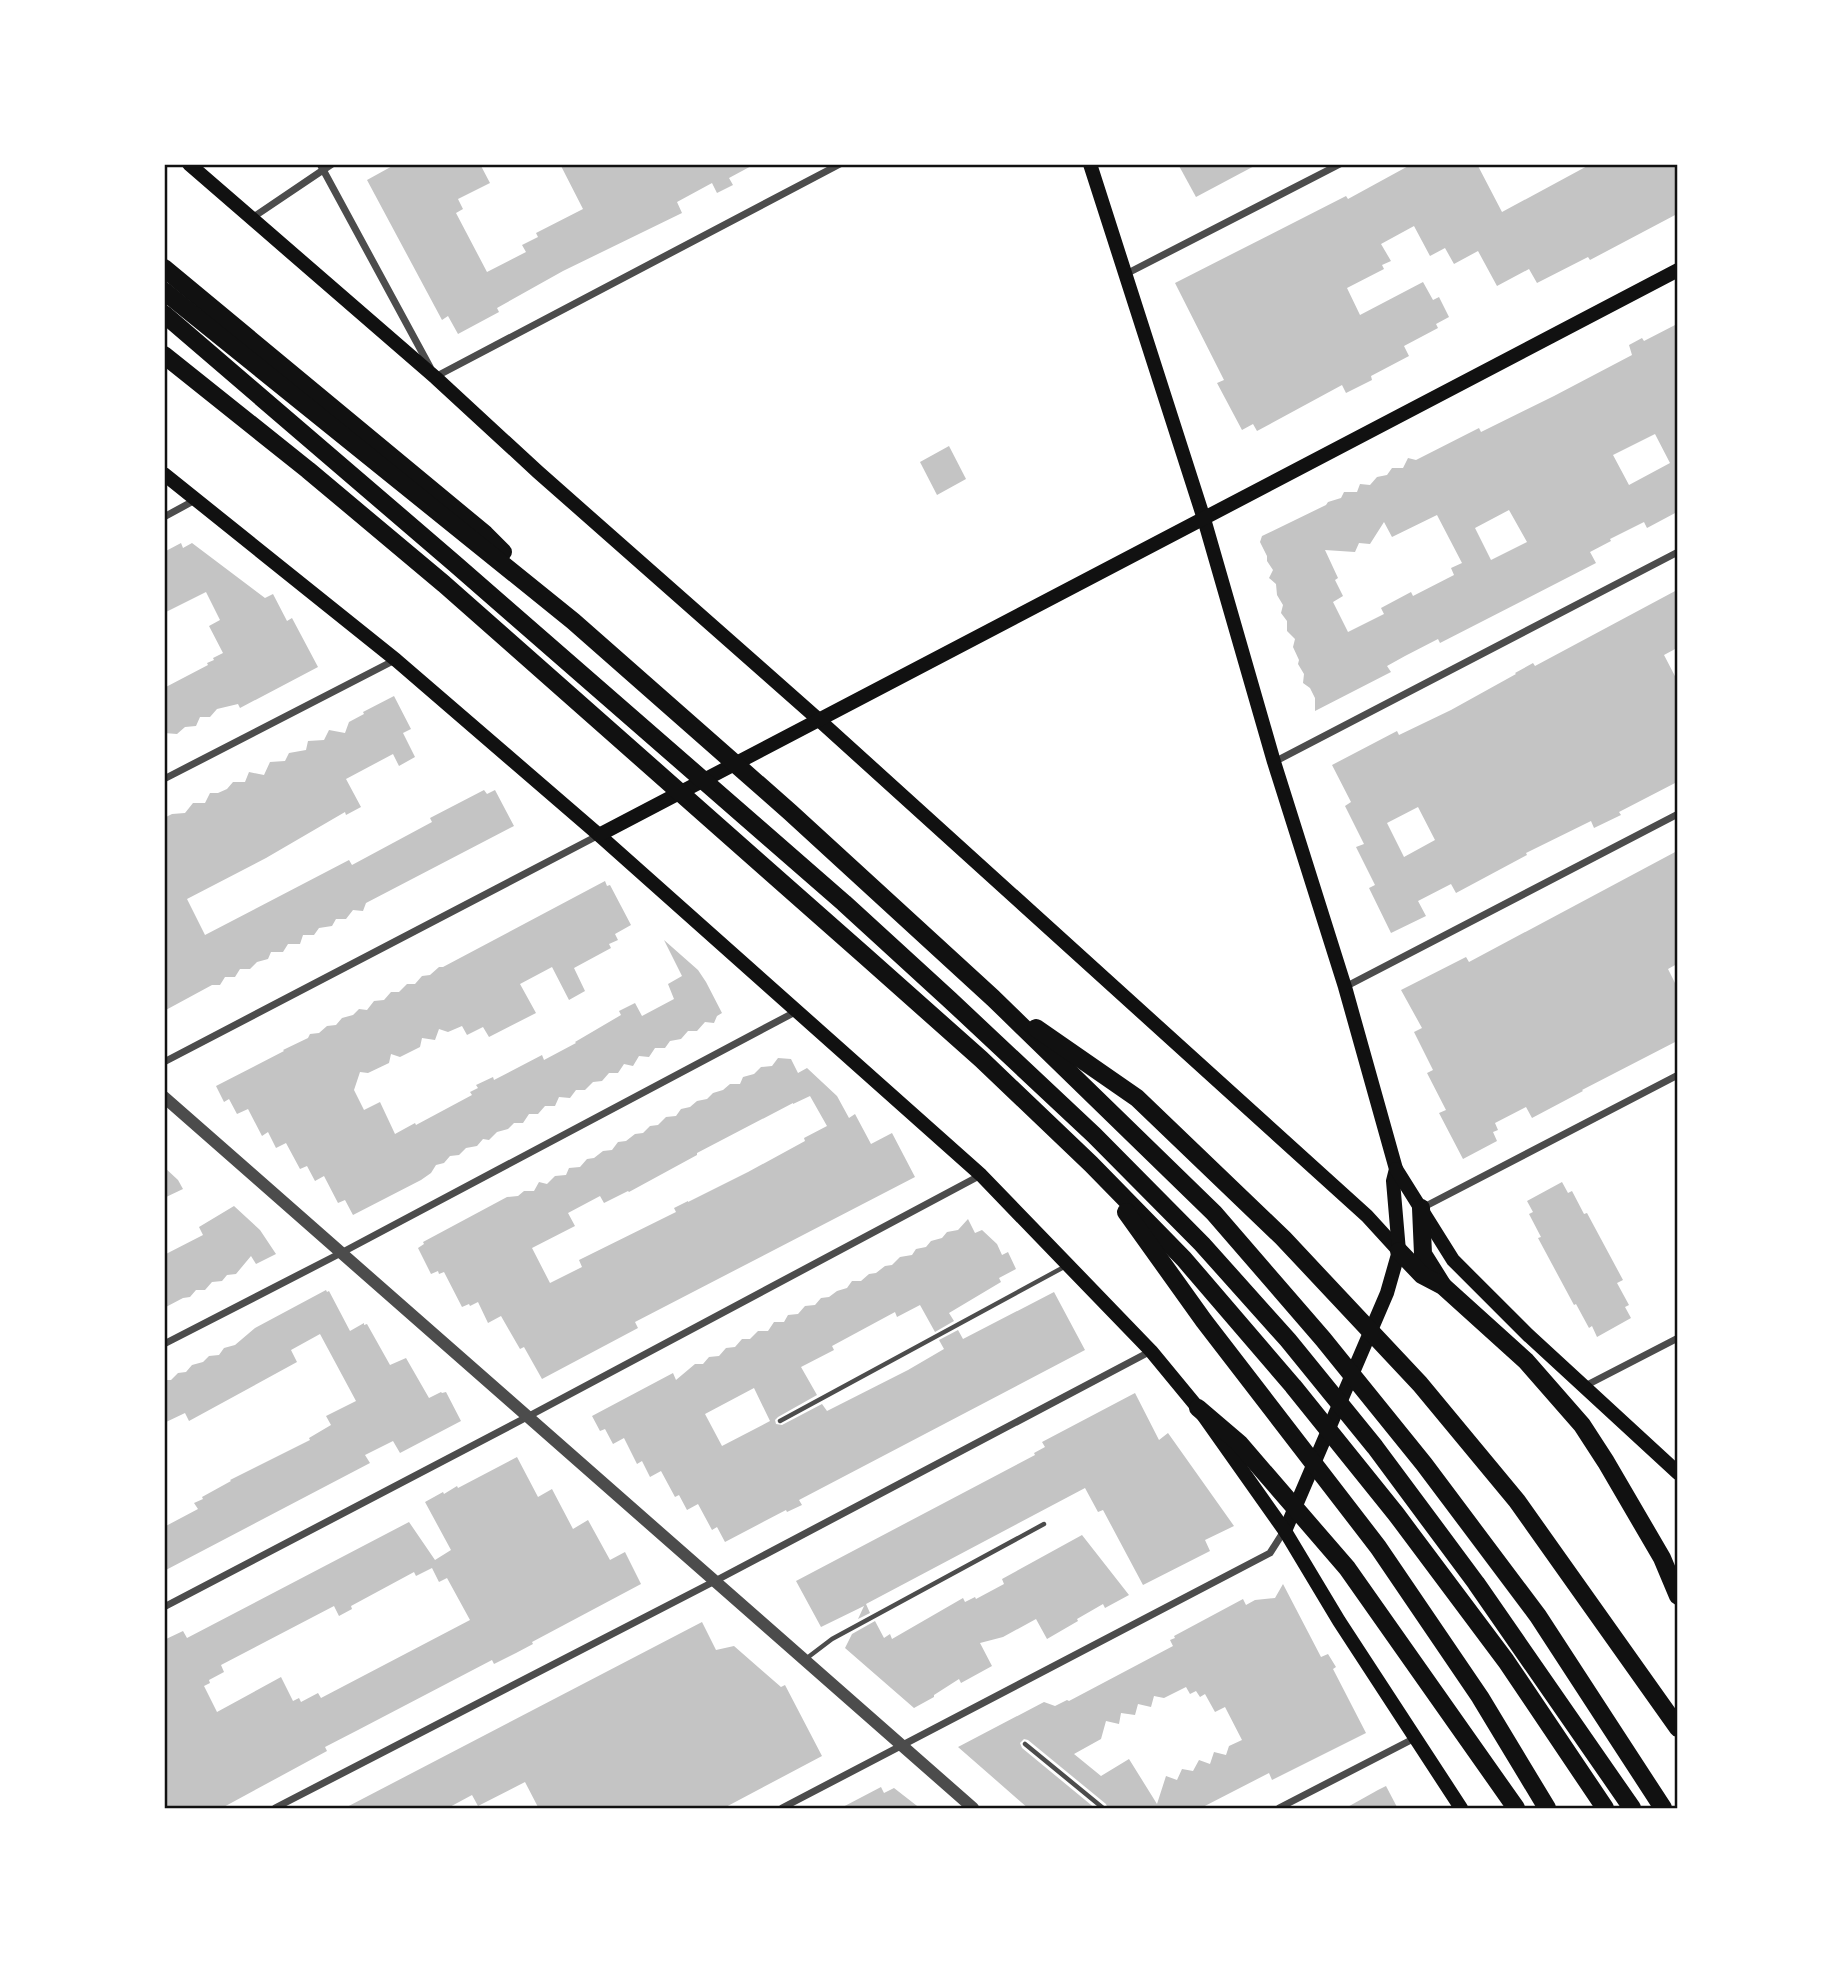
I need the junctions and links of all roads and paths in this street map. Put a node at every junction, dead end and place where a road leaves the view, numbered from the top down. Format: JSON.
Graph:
{"nodes":[{"id":1,"x":189,"y":164,"type":"edge"},
{"id":2,"x":332,"y":164,"type":"edge"},
{"id":3,"x":840,"y":164,"type":"edge"},
{"id":4,"x":1090,"y":164,"type":"edge"},
{"id":5,"x":1340,"y":164,"type":"edge"},
{"id":6,"x":321,"y":167,"type":"edge"},
{"id":7,"x":252,"y":218,"type":"junction"},
{"id":8,"x":164,"y":268,"type":"edge"},
{"id":9,"x":1678,"y":270,"type":"edge"},
{"id":10,"x":1126,"y":274,"type":"junction"},
{"id":11,"x":164,"y":291,"type":"edge"},
{"id":12,"x":164,"y":314,"type":"edge"},
{"id":13,"x":164,"y":355,"type":"edge"},
{"id":14,"x":436,"y":378,"type":"junction"},
{"id":15,"x":164,"y":474,"type":"edge"},
{"id":16,"x":197,"y":499,"type":"junction"},
{"id":17,"x":164,"y":517,"type":"edge"},
{"id":18,"x":1204,"y":519,"type":"junction"},
{"id":19,"x":1678,"y":552,"type":"edge"},
{"id":20,"x":573,"y":621,"type":"junction"},
{"id":21,"x":396,"y":660,"type":"junction"},
{"id":22,"x":819,"y":720,"type":"junction"},
{"id":23,"x":1274,"y":762,"type":"junction"},
{"id":24,"x":164,"y":779,"type":"edge"},
{"id":25,"x":1678,"y":814,"type":"edge"},
{"id":26,"x":599,"y":835,"type":"junction"},
{"id":27,"x":1345,"y":988,"type":"junction"},
{"id":28,"x":993,"y":998,"type":"junction"},
{"id":29,"x":797,"y":1011,"type":"junction"},
{"id":30,"x":164,"y":1062,"type":"edge"},
{"id":31,"x":1678,"y":1075,"type":"edge"},
{"id":32,"x":164,"y":1097,"type":"edge"},
{"id":33,"x":1091,"y":1164,"type":"junction"},
{"id":34,"x":1396,"y":1169,"type":"junction"},
{"id":35,"x":981,"y":1175,"type":"junction"},
{"id":36,"x":1421,"y":1208,"type":"junction"},
{"id":37,"x":1399,"y":1251,"type":"junction"},
{"id":38,"x":341,"y":1253,"type":"junction"},
{"id":39,"x":1068,"y":1265,"type":"junction"},
{"id":40,"x":1443,"y":1286,"type":"junction"},
{"id":41,"x":1678,"y":1338,"type":"edge"},
{"id":42,"x":164,"y":1344,"type":"edge"},
{"id":43,"x":1151,"y":1351,"type":"junction"},
{"id":44,"x":1585,"y":1386,"type":"junction"},
{"id":45,"x":1198,"y":1408,"type":"junction"},
{"id":46,"x":529,"y":1416,"type":"junction"},
{"id":47,"x":780,"y":1421,"type":"dead end"},
{"id":48,"x":1678,"y":1473,"type":"edge"},
{"id":49,"x":1294,"y":1509,"type":"junction"},
{"id":50,"x":1044,"y":1524,"type":"dead end"},
{"id":51,"x":1284,"y":1531,"type":"junction"},
{"id":52,"x":715,"y":1581,"type":"junction"},
{"id":53,"x":1678,"y":1596,"type":"edge"},
{"id":54,"x":164,"y":1607,"type":"edge"},
{"id":55,"x":805,"y":1660,"type":"junction"},
{"id":56,"x":1678,"y":1728,"type":"edge"},
{"id":57,"x":1415,"y":1738,"type":"junction"},
{"id":58,"x":1024,"y":1744,"type":"dead end"},
{"id":59,"x":902,"y":1746,"type":"junction"},
{"id":60,"x":275,"y":1808,"type":"edge"},
{"id":61,"x":782,"y":1808,"type":"edge"},
{"id":62,"x":973,"y":1808,"type":"edge"},
{"id":63,"x":1103,"y":1808,"type":"edge"},
{"id":64,"x":1279,"y":1808,"type":"edge"},
{"id":65,"x":1461,"y":1808,"type":"edge"},
{"id":66,"x":1516,"y":1808,"type":"edge"},
{"id":67,"x":1547,"y":1808,"type":"edge"},
{"id":68,"x":1605,"y":1808,"type":"edge"},
{"id":69,"x":1632,"y":1808,"type":"edge"},
{"id":70,"x":1663,"y":1808,"type":"edge"}],
"edges":[{"from":1,"to":7,"type":"main road"},
{"from":2,"to":6,"type":"street"},
{"from":3,"to":14,"type":"street"},
{"from":4,"to":10,"type":"main road"},
{"from":5,"to":10,"type":"street"},
{"from":6,"to":7,"type":"street"},
{"from":6,"to":14,"type":"street"},
{"from":7,"to":14,"type":"main road"},
{"from":8,"to":20,"type":"highway"},
{"from":9,"to":18,"type":"main road"},
{"from":10,"to":18,"type":"main road"},
{"from":11,"to":20,"type":"highway"},
{"from":12,"to":69,"type":"highway"},
{"from":13,"to":33,"type":"highway"},
{"from":14,"to":22,"type":"main road"},
{"from":15,"to":16,"type":"main road"},
{"from":16,"to":17,"type":"street"},
{"from":16,"to":21,"type":"main road"},
{"from":18,"to":22,"type":"main road"},
{"from":18,"to":23,"type":"main road"},
{"from":19,"to":23,"type":"street"},
{"from":20,"to":28,"type":"highway"},
{"from":21,"to":24,"type":"street"},
{"from":21,"to":26,"type":"main road"},
{"from":22,"to":26,"type":"main road"},
{"from":22,"to":37,"type":"main road"},
{"from":23,"to":27,"type":"main road"},
{"from":25,"to":27,"type":"street"},
{"from":26,"to":29,"type":"main road"},
{"from":26,"to":30,"type":"street"},
{"from":27,"to":34,"type":"main road"},
{"from":28,"to":56,"type":"highway"},
{"from":28,"to":70,"type":"highway"},
{"from":29,"to":35,"type":"main road"},
{"from":29,"to":38,"type":"street"},
{"from":31,"to":36,"type":"street"},
{"from":32,"to":38,"type":"street"},
{"from":33,"to":67,"type":"highway"},
{"from":33,"to":68,"type":"highway"},
{"from":34,"to":36,"type":"main road"},
{"from":34,"to":37,"type":"main road"},
{"from":35,"to":39,"type":"main road"},
{"from":35,"to":46,"type":"street"},
{"from":36,"to":40,"type":"highway"},
{"from":36,"to":44,"type":"main road"},
{"from":37,"to":40,"type":"highway"},
{"from":37,"to":49,"type":"main road"},
{"from":38,"to":42,"type":"street"},
{"from":38,"to":46,"type":"street"},
{"from":39,"to":43,"type":"main road"},
{"from":39,"to":47,"type":"lane"},
{"from":40,"to":53,"type":"highway"},
{"from":41,"to":44,"type":"street"},
{"from":43,"to":45,"type":"main road"},
{"from":43,"to":52,"type":"street"},
{"from":44,"to":48,"type":"main road"},
{"from":45,"to":49,"type":"highway"},
{"from":45,"to":51,"type":"main road"},
{"from":46,"to":52,"type":"street"},
{"from":46,"to":54,"type":"street"},
{"from":49,"to":51,"type":"main road"},
{"from":49,"to":66,"type":"highway"},
{"from":50,"to":55,"type":"lane"},
{"from":51,"to":57,"type":"main road"},
{"from":51,"to":59,"type":"street"},
{"from":52,"to":55,"type":"street"},
{"from":52,"to":60,"type":"street"},
{"from":55,"to":59,"type":"street"},
{"from":57,"to":64,"type":"street"},
{"from":57,"to":65,"type":"main road"},
{"from":58,"to":63,"type":"lane"},
{"from":59,"to":61,"type":"street"},
{"from":59,"to":62,"type":"street"}]}
